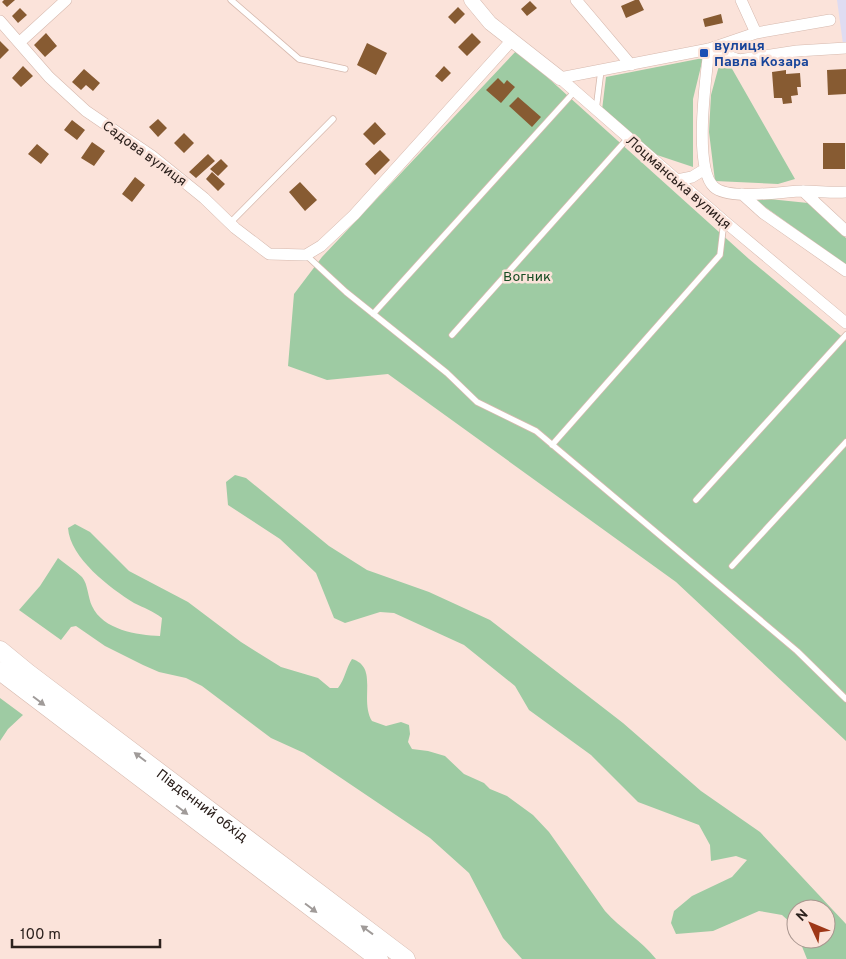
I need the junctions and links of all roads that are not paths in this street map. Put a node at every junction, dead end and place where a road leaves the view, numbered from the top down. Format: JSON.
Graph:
{"nodes":[{"id":1,"x":66,"y":0,"type":"edge"},
{"id":2,"x":231,"y":0,"type":"edge"},
{"id":3,"x":471,"y":0,"type":"edge"},
{"id":4,"x":576,"y":0,"type":"edge"},
{"id":5,"x":741,"y":0,"type":"edge"},
{"id":6,"x":830,"y":20,"type":"dead end"},
{"id":7,"x":0,"y":21,"type":"edge"},
{"id":8,"x":756,"y":33,"type":"junction"},
{"id":9,"x":512,"y":40,"type":"junction"},
{"id":10,"x":20,"y":42,"type":"junction"},
{"id":11,"x":846,"y":48,"type":"edge"},
{"id":12,"x":709,"y":49,"type":"junction"},
{"id":13,"x":631,"y":65,"type":"junction"},
{"id":14,"x":345,"y":69,"type":"dead end"},
{"id":15,"x":601,"y":70,"type":"junction"},
{"id":16,"x":560,"y":78,"type":"junction"},
{"id":17,"x":575,"y":92,"type":"junction"},
{"id":18,"x":596,"y":110,"type":"junction"},
{"id":19,"x":333,"y":119,"type":"dead end"},
{"id":20,"x":628,"y":138,"type":"junction"},
{"id":21,"x":705,"y":169,"type":"junction"},
{"id":22,"x":677,"y":180,"type":"junction"},
{"id":23,"x":803,"y":191,"type":"junction"},
{"id":24,"x":846,"y":192,"type":"edge"},
{"id":25,"x":742,"y":194,"type":"junction"},
{"id":26,"x":724,"y":221,"type":"junction"},
{"id":27,"x":230,"y":223,"type":"junction"},
{"id":28,"x":846,"y":231,"type":"edge"},
{"id":29,"x":306,"y":255,"type":"junction"},
{"id":30,"x":846,"y":271,"type":"edge"},
{"id":31,"x":373,"y":314,"type":"junction"},
{"id":32,"x":846,"y":323,"type":"edge"},
{"id":33,"x":452,"y":335,"type":"dead end"},
{"id":34,"x":846,"y":335,"type":"edge"},
{"id":35,"x":846,"y":442,"type":"edge"},
{"id":36,"x":552,"y":445,"type":"junction"},
{"id":37,"x":696,"y":500,"type":"dead end"},
{"id":38,"x":732,"y":566,"type":"dead end"},
{"id":39,"x":0,"y":650,"type":"edge"},
{"id":40,"x":0,"y":671,"type":"edge"},
{"id":41,"x":846,"y":699,"type":"edge"},
{"id":42,"x":379,"y":959,"type":"edge"},
{"id":43,"x":406,"y":959,"type":"edge"}],
"edges":[{"from":1,"to":10,"type":"street"},
{"from":2,"to":14,"type":"lane"},
{"from":3,"to":9,"type":"street","name":"Лоцманська вулиця"},
{"from":4,"to":13,"type":"street"},
{"from":5,"to":8,"type":"street"},
{"from":6,"to":8,"type":"street"},
{"from":7,"to":10,"type":"street","name":"Садова вулиця"},
{"from":8,"to":12,"type":"street"},
{"from":9,"to":16,"type":"street","name":"Лоцманська вулиця"},
{"from":9,"to":29,"type":"street"},
{"from":10,"to":27,"type":"street","name":"Садова вулиця"},
{"from":11,"to":12,"type":"street"},
{"from":12,"to":13,"type":"street"},
{"from":12,"to":21,"type":"street"},
{"from":13,"to":15,"type":"street"},
{"from":15,"to":16,"type":"street"},
{"from":15,"to":18,"type":"lane"},
{"from":16,"to":17,"type":"street","name":"Лоцманська вулиця"},
{"from":17,"to":18,"type":"street","name":"Лоцманська вулиця"},
{"from":17,"to":31,"type":"lane"},
{"from":18,"to":20,"type":"street","name":"Лоцманська вулиця"},
{"from":19,"to":27,"type":"lane"},
{"from":20,"to":22,"type":"street","name":"Лоцманська вулиця"},
{"from":20,"to":33,"type":"lane"},
{"from":21,"to":22,"type":"street"},
{"from":21,"to":25,"type":"street"},
{"from":22,"to":26,"type":"street","name":"Лоцманська вулиця"},
{"from":23,"to":24,"type":"street"},
{"from":23,"to":25,"type":"street"},
{"from":23,"to":28,"type":"street"},
{"from":25,"to":30,"type":"street"},
{"from":26,"to":32,"type":"street","name":"Лоцманська вулиця"},
{"from":26,"to":36,"type":"lane"},
{"from":27,"to":29,"type":"street","name":"Садова вулиця"},
{"from":29,"to":31,"type":"lane"},
{"from":31,"to":36,"type":"lane"},
{"from":34,"to":37,"type":"lane"},
{"from":35,"to":38,"type":"lane"},
{"from":36,"to":41,"type":"lane"},
{"from":43,"to":39,"type":"main road","name":"Південний обхід","one_way":true},
{"from":40,"to":42,"type":"main road","name":"Південний обхід","one_way":true}]}
